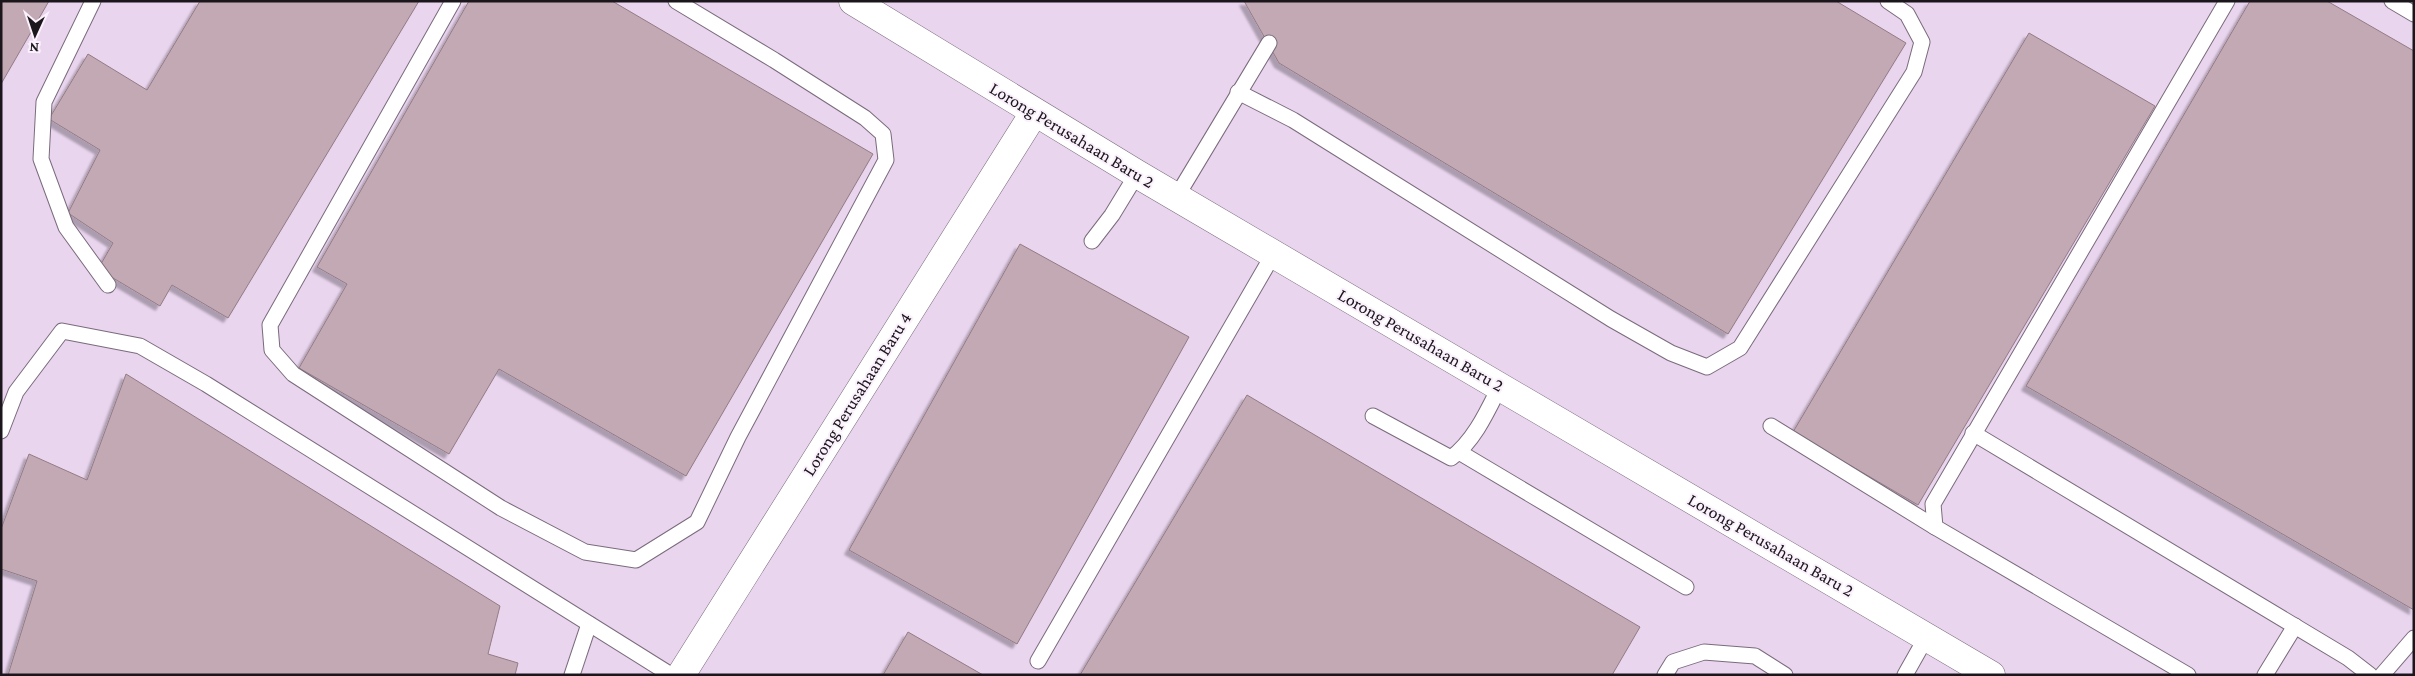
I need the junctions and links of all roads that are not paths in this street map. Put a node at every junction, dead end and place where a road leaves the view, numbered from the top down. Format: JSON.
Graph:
{"nodes":[{"id":1,"x":93,"y":1,"type":"edge"},
{"id":2,"x":453,"y":1,"type":"edge"},
{"id":3,"x":676,"y":1,"type":"edge"},
{"id":4,"x":853,"y":1,"type":"edge"},
{"id":5,"x":1888,"y":1,"type":"edge"},
{"id":6,"x":2227,"y":1,"type":"edge"},
{"id":7,"x":2392,"y":1,"type":"edge"},
{"id":8,"x":2414,"y":14,"type":"edge"},
{"id":9,"x":1269,"y":43,"type":"dead end"},
{"id":10,"x":1238,"y":92,"type":"junction"},
{"id":11,"x":1034,"y":113,"type":"junction"},
{"id":12,"x":1137,"y":174,"type":"junction"},
{"id":13,"x":1177,"y":196,"type":"junction"},
{"id":14,"x":1092,"y":241,"type":"dead end"},
{"id":15,"x":1274,"y":253,"type":"junction"},
{"id":16,"x":108,"y":285,"type":"dead end"},
{"id":17,"x":1500,"y":386,"type":"junction"},
{"id":18,"x":1373,"y":416,"type":"dead end"},
{"id":19,"x":1771,"y":426,"type":"dead end"},
{"id":20,"x":1,"y":431,"type":"edge"},
{"id":21,"x":1973,"y":433,"type":"junction"},
{"id":22,"x":1459,"y":452,"type":"junction"},
{"id":23,"x":1935,"y":527,"type":"junction"},
{"id":24,"x":1686,"y":587,"type":"dead end"},
{"id":25,"x":589,"y":624,"type":"junction"},
{"id":26,"x":2295,"y":626,"type":"junction"},
{"id":27,"x":1926,"y":636,"type":"junction"},
{"id":28,"x":2414,"y":638,"type":"edge"},
{"id":29,"x":1038,"y":660,"type":"dead end"},
{"id":30,"x":572,"y":675,"type":"edge"},
{"id":31,"x":671,"y":675,"type":"edge"},
{"id":32,"x":681,"y":675,"type":"edge"},
{"id":33,"x":1665,"y":675,"type":"edge"},
{"id":34,"x":1785,"y":675,"type":"edge"},
{"id":35,"x":1905,"y":675,"type":"edge"},
{"id":36,"x":1991,"y":675,"type":"edge"},
{"id":37,"x":2188,"y":675,"type":"edge"},
{"id":38,"x":2265,"y":675,"type":"edge"},
{"id":39,"x":2370,"y":675,"type":"edge"},
{"id":40,"x":2382,"y":675,"type":"edge"}],
"edges":[{"from":1,"to":16,"type":"lane"},
{"from":2,"to":3,"type":"lane"},
{"from":4,"to":11,"type":"street","name":"Lorong Perusahaan Baru 2"},
{"from":5,"to":10,"type":"lane"},
{"from":6,"to":21,"type":"lane"},
{"from":7,"to":8,"type":"lane"},
{"from":9,"to":10,"type":"lane"},
{"from":10,"to":13,"type":"lane"},
{"from":11,"to":12,"type":"street","name":"Lorong Perusahaan Baru 2"},
{"from":11,"to":32,"type":"street","name":"Lorong Perusahaan Baru 4"},
{"from":12,"to":13,"type":"street","name":"Lorong Perusahaan Baru 2"},
{"from":12,"to":14,"type":"lane"},
{"from":13,"to":15,"type":"street","name":"Lorong Perusahaan Baru 2"},
{"from":15,"to":17,"type":"street","name":"Lorong Perusahaan Baru 2"},
{"from":15,"to":29,"type":"lane"},
{"from":17,"to":22,"type":"lane"},
{"from":17,"to":27,"type":"street","name":"Lorong Perusahaan Baru 2"},
{"from":18,"to":22,"type":"lane"},
{"from":19,"to":23,"type":"lane"},
{"from":20,"to":25,"type":"lane"},
{"from":21,"to":23,"type":"lane"},
{"from":21,"to":26,"type":"lane"},
{"from":22,"to":24,"type":"lane"},
{"from":23,"to":37,"type":"lane"},
{"from":25,"to":30,"type":"lane"},
{"from":25,"to":31,"type":"lane"},
{"from":26,"to":38,"type":"lane"},
{"from":26,"to":39,"type":"lane"},
{"from":27,"to":35,"type":"lane"},
{"from":27,"to":36,"type":"street","name":"Lorong Perusahaan Baru 2"},
{"from":28,"to":40,"type":"lane"},
{"from":33,"to":34,"type":"lane"}]}
